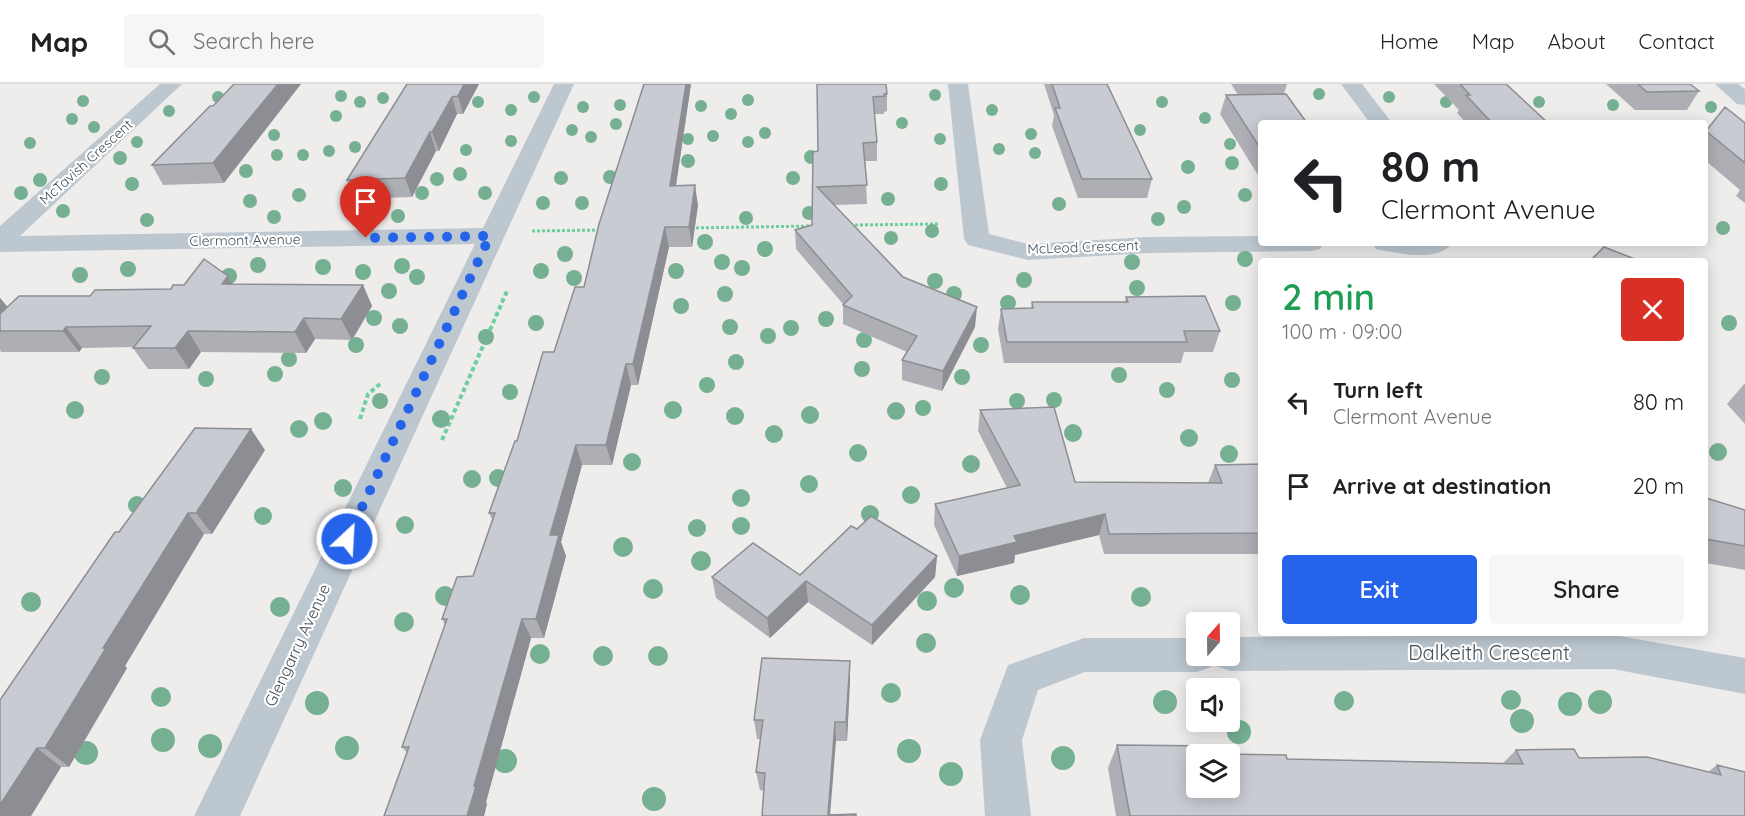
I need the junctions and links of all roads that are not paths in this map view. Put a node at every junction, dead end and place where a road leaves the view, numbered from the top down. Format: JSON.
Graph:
{"nodes":[{"id":1,"x":172,"y":84,"type":"edge"},
{"id":2,"x":564,"y":84,"type":"edge"},
{"id":3,"x":958,"y":84,"type":"edge"},
{"id":4,"x":1351,"y":84,"type":"edge"},
{"id":5,"x":1725,"y":84,"type":"edge"},
{"id":6,"x":1745,"y":99,"type":"edge"},
{"id":7,"x":1379,"y":120,"type":"edge"},
{"id":8,"x":490,"y":236,"type":"junction"},
{"id":9,"x":0,"y":242,"type":"edge"},
{"id":10,"x":1258,"y":244,"type":"edge"},
{"id":11,"x":1407,"y":246,"type":"edge"},
{"id":12,"x":1428,"y":246,"type":"edge"},
{"id":13,"x":1240,"y":654,"type":"edge"},
{"id":14,"x":1186,"y":655,"type":"edge"},
{"id":15,"x":1745,"y":676,"type":"edge"},
{"id":16,"x":217,"y":816,"type":"edge"},
{"id":17,"x":1008,"y":816,"type":"edge"}],
"edges":[{"from":1,"to":9,"type":"street","name":"McTavish Crescent"},
{"from":2,"to":8,"type":"street","name":"Glengarry Avenue"},
{"from":3,"to":10,"type":"street","name":"McLeod Crescent"},
{"from":4,"to":7,"type":"street"},
{"from":5,"to":6,"type":"street"},
{"from":8,"to":9,"type":"street","name":"Clermont Avenue"},
{"from":8,"to":16,"type":"street","name":"Glengarry Avenue"},
{"from":11,"to":12,"type":"street"},
{"from":13,"to":15,"type":"street","name":"Dalkeith Crescent"},
{"from":14,"to":17,"type":"street"}]}
